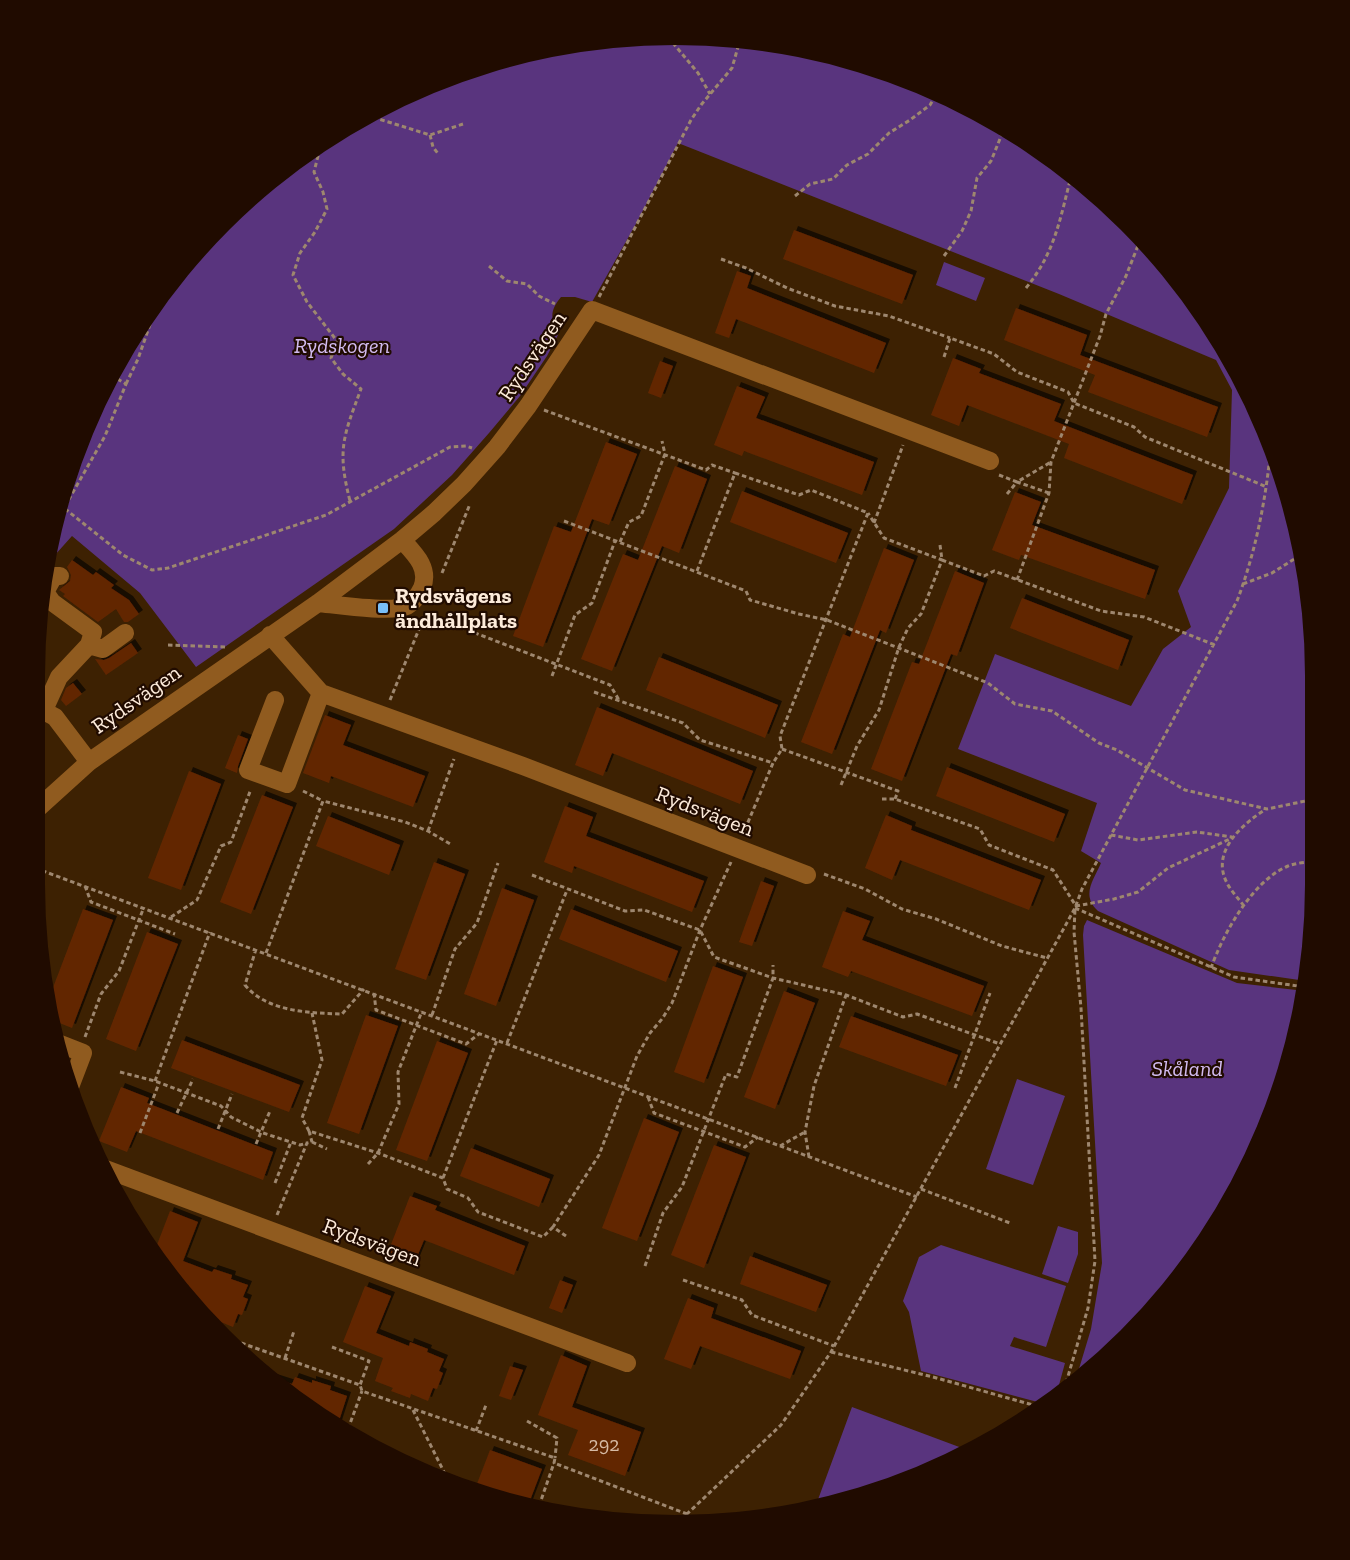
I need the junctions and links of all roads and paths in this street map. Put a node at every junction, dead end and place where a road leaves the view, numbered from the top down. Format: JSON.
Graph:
{"nodes":[{"id":1,"x":674,"y":45,"type":"edge"},
{"id":2,"x":738,"y":48,"type":"edge"},
{"id":3,"x":710,"y":94,"type":"junction"},
{"id":4,"x":933,"y":101,"type":"edge"},
{"id":5,"x":379,"y":119,"type":"edge"},
{"id":6,"x":463,"y":124,"type":"dead end"},
{"id":7,"x":430,"y":135,"type":"junction"},
{"id":8,"x":1001,"y":136,"type":"edge"},
{"id":9,"x":439,"y":155,"type":"dead end"},
{"id":10,"x":318,"y":156,"type":"edge"},
{"id":11,"x":1069,"y":184,"type":"edge"},
{"id":12,"x":795,"y":196,"type":"dead end"},
{"id":13,"x":1137,"y":248,"type":"edge"},
{"id":14,"x":944,"y":256,"type":"dead end"},
{"id":15,"x":721,"y":259,"type":"dead end"},
{"id":16,"x":489,"y":266,"type":"dead end"},
{"id":17,"x":1026,"y":288,"type":"dead end"},
{"id":18,"x":555,"y":304,"type":"dead end"},
{"id":19,"x":592,"y":310,"type":"junction"},
{"id":20,"x":148,"y":329,"type":"edge"},
{"id":21,"x":950,"y":338,"type":"junction"},
{"id":22,"x":944,"y":357,"type":"dead end"},
{"id":23,"x":119,"y":380,"type":"edge"},
{"id":24,"x":126,"y":384,"type":"junction"},
{"id":25,"x":1074,"y":403,"type":"junction"},
{"id":26,"x":538,"y":417,"type":"dead end"},
{"id":27,"x":909,"y":429,"type":"junction"},
{"id":28,"x":662,"y":441,"type":"dead end"},
{"id":29,"x":480,"y":451,"type":"dead end"},
{"id":30,"x":665,"y":454,"type":"junction"},
{"id":31,"x":990,"y":461,"type":"joint"},
{"id":32,"x":1051,"y":462,"type":"junction"},
{"id":33,"x":1269,"y":465,"type":"edge"},
{"id":34,"x":735,"y":473,"type":"junction"},
{"id":35,"x":1017,"y":482,"type":"junction"},
{"id":36,"x":1267,"y":486,"type":"junction"},
{"id":37,"x":1049,"y":493,"type":"junction"},
{"id":38,"x":1007,"y":494,"type":"dead end"},
{"id":39,"x":71,"y":496,"type":"edge"},
{"id":40,"x":351,"y":501,"type":"junction"},
{"id":41,"x":470,"y":503,"type":"dead end"},
{"id":42,"x":67,"y":510,"type":"edge"},
{"id":43,"x":868,"y":513,"type":"junction"},
{"id":44,"x":564,"y":521,"type":"dead end"},
{"id":45,"x":874,"y":523,"type":"junction"},
{"id":46,"x":402,"y":540,"type":"junction"},
{"id":47,"x":615,"y":541,"type":"junction"},
{"id":48,"x":620,"y":542,"type":"junction"},
{"id":49,"x":940,"y":545,"type":"dead end"},
{"id":50,"x":1294,"y":559,"type":"edge"},
{"id":51,"x":942,"y":560,"type":"junction"},
{"id":52,"x":697,"y":572,"type":"junction"},
{"id":53,"x":441,"y":575,"type":"dead end"},
{"id":54,"x":60,"y":576,"type":"dead end"},
{"id":55,"x":52,"y":579,"type":"edge"},
{"id":56,"x":1017,"y":580,"type":"junction"},
{"id":57,"x":1243,"y":584,"type":"junction"},
{"id":58,"x":49,"y":598,"type":"edge"},
{"id":59,"x":318,"y":603,"type":"junction"},
{"id":60,"x":424,"y":616,"type":"junction"},
{"id":61,"x":414,"y":618,"type":"dead end"},
{"id":62,"x":827,"y":620,"type":"junction"},
{"id":63,"x":125,"y":633,"type":"dead end"},
{"id":64,"x":270,"y":636,"type":"junction"},
{"id":65,"x":89,"y":645,"type":"junction"},
{"id":66,"x":168,"y":645,"type":"dead end"},
{"id":67,"x":1215,"y":645,"type":"junction"},
{"id":68,"x":899,"y":647,"type":"junction"},
{"id":69,"x":224,"y":654,"type":"dead end"},
{"id":70,"x":557,"y":663,"type":"junction"},
{"id":71,"x":552,"y":676,"type":"dead end"},
{"id":72,"x":594,"y":692,"type":"dead end"},
{"id":73,"x":321,"y":693,"type":"junction"},
{"id":74,"x":275,"y":700,"type":"dead end"},
{"id":75,"x":620,"y":701,"type":"junction"},
{"id":76,"x":45,"y":702,"type":"edge"},
{"id":77,"x":45,"y":711,"type":"edge"},
{"id":78,"x":383,"y":716,"type":"junction"},
{"id":79,"x":460,"y":743,"type":"junction"},
{"id":80,"x":782,"y":749,"type":"junction"},
{"id":81,"x":90,"y":762,"type":"junction"},
{"id":82,"x":773,"y":764,"type":"junction"},
{"id":83,"x":1148,"y":767,"type":"junction"},
{"id":84,"x":846,"y":772,"type":"junction"},
{"id":85,"x":257,"y":773,"type":"junction"},
{"id":86,"x":287,"y":784,"type":"junction"},
{"id":87,"x":841,"y":785,"type":"dead end"},
{"id":88,"x":896,"y":799,"type":"junction"},
{"id":89,"x":882,"y":800,"type":"dead end"},
{"id":90,"x":323,"y":801,"type":"junction"},
{"id":91,"x":45,"y":802,"type":"edge"},
{"id":92,"x":1305,"y":802,"type":"edge"},
{"id":93,"x":1267,"y":808,"type":"junction"},
{"id":94,"x":428,"y":831,"type":"junction"},
{"id":95,"x":1110,"y":835,"type":"junction"},
{"id":96,"x":1234,"y":837,"type":"junction"},
{"id":97,"x":452,"y":845,"type":"dead end"},
{"id":98,"x":737,"y":849,"type":"junction"},
{"id":99,"x":498,"y":862,"type":"dead end"},
{"id":100,"x":1305,"y":863,"type":"edge"},
{"id":101,"x":45,"y":872,"type":"edge"},
{"id":102,"x":532,"y":875,"type":"dead end"},
{"id":103,"x":807,"y":875,"type":"joint"},
{"id":104,"x":86,"y":886,"type":"junction"},
{"id":105,"x":567,"y":890,"type":"junction"},
{"id":106,"x":1244,"y":906,"type":"junction"},
{"id":107,"x":144,"y":907,"type":"junction"},
{"id":108,"x":1075,"y":907,"type":"junction"},
{"id":109,"x":171,"y":917,"type":"junction"},
{"id":110,"x":139,"y":921,"type":"junction"},
{"id":111,"x":700,"y":930,"type":"junction"},
{"id":112,"x":210,"y":932,"type":"junction"},
{"id":113,"x":175,"y":934,"type":"dead end"},
{"id":114,"x":256,"y":949,"type":"junction"},
{"id":115,"x":266,"y":953,"type":"junction"},
{"id":116,"x":1047,"y":958,"type":"junction"},
{"id":117,"x":773,"y":965,"type":"dead end"},
{"id":118,"x":1211,"y":968,"type":"junction"},
{"id":119,"x":773,"y":978,"type":"junction"},
{"id":120,"x":1297,"y":986,"type":"edge"},
{"id":121,"x":364,"y":989,"type":"junction"},
{"id":122,"x":374,"y":993,"type":"junction"},
{"id":123,"x":990,"y":993,"type":"dead end"},
{"id":124,"x":846,"y":995,"type":"junction"},
{"id":125,"x":422,"y":1011,"type":"junction"},
{"id":126,"x":312,"y":1012,"type":"junction"},
{"id":127,"x":432,"y":1015,"type":"junction"},
{"id":128,"x":417,"y":1025,"type":"junction"},
{"id":129,"x":480,"y":1033,"type":"junction"},
{"id":130,"x":975,"y":1035,"type":"junction"},
{"id":131,"x":497,"y":1040,"type":"junction"},
{"id":132,"x":507,"y":1044,"type":"junction"},
{"id":133,"x":1000,"y":1044,"type":"junction"},
{"id":134,"x":66,"y":1046,"type":"edge"},
{"id":135,"x":83,"y":1053,"type":"junction"},
{"id":136,"x":120,"y":1072,"type":"dead end"},
{"id":137,"x":74,"y":1076,"type":"edge"},
{"id":138,"x":192,"y":1079,"type":"dead end"},
{"id":139,"x":157,"y":1082,"type":"junction"},
{"id":140,"x":624,"y":1088,"type":"junction"},
{"id":141,"x":956,"y":1088,"type":"dead end"},
{"id":142,"x":187,"y":1093,"type":"junction"},
{"id":143,"x":232,"y":1094,"type":"dead end"},
{"id":144,"x":648,"y":1097,"type":"junction"},
{"id":145,"x":226,"y":1111,"type":"junction"},
{"id":146,"x":270,"y":1111,"type":"dead end"},
{"id":147,"x":177,"y":1113,"type":"dead end"},
{"id":148,"x":709,"y":1118,"type":"junction"},
{"id":149,"x":218,"y":1129,"type":"dead end"},
{"id":150,"x":309,"y":1131,"type":"junction"},
{"id":151,"x":704,"y":1131,"type":"junction"},
{"id":152,"x":262,"y":1132,"type":"junction"},
{"id":153,"x":805,"y":1132,"type":"junction"},
{"id":154,"x":140,"y":1133,"type":"dead end"},
{"id":155,"x":758,"y":1137,"type":"junction"},
{"id":156,"x":291,"y":1142,"type":"junction"},
{"id":157,"x":309,"y":1143,"type":"junction"},
{"id":158,"x":256,"y":1144,"type":"dead end"},
{"id":159,"x":780,"y":1146,"type":"junction"},
{"id":160,"x":327,"y":1149,"type":"dead end"},
{"id":161,"x":378,"y":1153,"type":"junction"},
{"id":162,"x":809,"y":1157,"type":"junction"},
{"id":163,"x":368,"y":1164,"type":"dead end"},
{"id":164,"x":114,"y":1172,"type":"edge"},
{"id":165,"x":442,"y":1178,"type":"junction"},
{"id":166,"x":275,"y":1183,"type":"dead end"},
{"id":167,"x":921,"y":1189,"type":"junction"},
{"id":168,"x":917,"y":1197,"type":"junction"},
{"id":169,"x":1010,"y":1223,"type":"dead end"},
{"id":170,"x":553,"y":1227,"type":"junction"},
{"id":171,"x":271,"y":1230,"type":"junction"},
{"id":172,"x":566,"y":1236,"type":"dead end"},
{"id":173,"x":645,"y":1266,"type":"dead end"},
{"id":174,"x":683,"y":1280,"type":"dead end"},
{"id":175,"x":294,"y":1331,"type":"dead end"},
{"id":176,"x":245,"y":1345,"type":"edge"},
{"id":177,"x":834,"y":1346,"type":"junction"},
{"id":178,"x":332,"y":1347,"type":"dead end"},
{"id":179,"x":831,"y":1352,"type":"junction"},
{"id":180,"x":284,"y":1358,"type":"junction"},
{"id":181,"x":627,"y":1363,"type":"dead end"},
{"id":182,"x":1068,"y":1378,"type":"edge"},
{"id":183,"x":360,"y":1385,"type":"junction"},
{"id":184,"x":362,"y":1391,"type":"junction"},
{"id":185,"x":1031,"y":1404,"type":"edge"},
{"id":186,"x":486,"y":1405,"type":"dead end"},
{"id":187,"x":412,"y":1408,"type":"junction"},
{"id":188,"x":527,"y":1421,"type":"dead end"},
{"id":189,"x":350,"y":1424,"type":"edge"},
{"id":190,"x":476,"y":1431,"type":"junction"},
{"id":191,"x":554,"y":1461,"type":"junction"},
{"id":192,"x":443,"y":1471,"type":"edge"},
{"id":193,"x":541,"y":1500,"type":"edge"},
{"id":194,"x":687,"y":1514,"type":"joint"}],
"edges":[{"from":1,"to":3,"type":"path"},
{"from":2,"to":3,"type":"path"},
{"from":3,"to":19,"type":"path"},
{"from":4,"to":12,"type":"path"},
{"from":5,"to":7,"type":"path"},
{"from":6,"to":7,"type":"path"},
{"from":7,"to":9,"type":"path"},
{"from":8,"to":14,"type":"path"},
{"from":10,"to":40,"type":"path"},
{"from":11,"to":17,"type":"path"},
{"from":13,"to":25,"type":"path"},
{"from":15,"to":21,"type":"path"},
{"from":16,"to":18,"type":"path"},
{"from":19,"to":27,"type":"street","name":"Rydsvägen"},
{"from":19,"to":46,"type":"street","name":"Rydsvägen"},
{"from":20,"to":24,"type":"path"},
{"from":21,"to":22,"type":"path"},
{"from":21,"to":25,"type":"path"},
{"from":23,"to":24,"type":"path"},
{"from":24,"to":39,"type":"path"},
{"from":25,"to":32,"type":"path"},
{"from":25,"to":36,"type":"path"},
{"from":26,"to":30,"type":"path"},
{"from":27,"to":31,"type":"street","name":"Rydsvägen"},
{"from":27,"to":45,"type":"path"},
{"from":28,"to":30,"type":"path"},
{"from":29,"to":40,"type":"path"},
{"from":30,"to":34,"type":"path"},
{"from":30,"to":48,"type":"path"},
{"from":31,"to":35,"type":"path"},
{"from":32,"to":35,"type":"path"},
{"from":32,"to":37,"type":"path"},
{"from":33,"to":36,"type":"path"},
{"from":34,"to":43,"type":"path"},
{"from":34,"to":52,"type":"path"},
{"from":35,"to":37,"type":"path"},
{"from":35,"to":38,"type":"path"},
{"from":36,"to":57,"type":"path"},
{"from":37,"to":56,"type":"path"},
{"from":40,"to":42,"type":"path"},
{"from":41,"to":53,"type":"path"},
{"from":43,"to":45,"type":"path"},
{"from":43,"to":62,"type":"path"},
{"from":44,"to":47,"type":"path"},
{"from":45,"to":51,"type":"path"},
{"from":46,"to":59,"type":"street","name":"Rydsvägen"},
{"from":46,"to":59,"type":"street"},
{"from":47,"to":48,"type":"path"},
{"from":47,"to":70,"type":"path"},
{"from":48,"to":52,"type":"path"},
{"from":49,"to":51,"type":"path"},
{"from":50,"to":57,"type":"path"},
{"from":51,"to":56,"type":"path"},
{"from":51,"to":68,"type":"path"},
{"from":52,"to":62,"type":"path"},
{"from":54,"to":55,"type":"street"},
{"from":56,"to":67,"type":"path"},
{"from":57,"to":67,"type":"path"},
{"from":58,"to":65,"type":"street"},
{"from":59,"to":64,"type":"street","name":"Rydsvägen"},
{"from":60,"to":61,"type":"path"},
{"from":60,"to":70,"type":"path"},
{"from":60,"to":78,"type":"path"},
{"from":62,"to":68,"type":"path"},
{"from":62,"to":80,"type":"path"},
{"from":63,"to":65,"type":"street"},
{"from":64,"to":73,"type":"street","name":"Rydsvägen"},
{"from":64,"to":81,"type":"street","name":"Rydsvägen"},
{"from":65,"to":76,"type":"street"},
{"from":66,"to":69,"type":"path"},
{"from":67,"to":83,"type":"path"},
{"from":68,"to":83,"type":"path"},
{"from":68,"to":84,"type":"path"},
{"from":70,"to":71,"type":"path"},
{"from":70,"to":75,"type":"path"},
{"from":72,"to":75,"type":"path"},
{"from":73,"to":78,"type":"street","name":"Rydsvägen"},
{"from":73,"to":86,"type":"street"},
{"from":74,"to":85,"type":"street"},
{"from":75,"to":82,"type":"path"},
{"from":77,"to":81,"type":"street"},
{"from":78,"to":79,"type":"street","name":"Rydsvägen"},
{"from":79,"to":94,"type":"path"},
{"from":79,"to":98,"type":"street","name":"Rydsvägen"},
{"from":80,"to":82,"type":"path"},
{"from":80,"to":84,"type":"path"},
{"from":81,"to":91,"type":"street","name":"Rydsvägen"},
{"from":82,"to":98,"type":"path"},
{"from":83,"to":93,"type":"path"},
{"from":83,"to":95,"type":"path"},
{"from":84,"to":87,"type":"path"},
{"from":84,"to":88,"type":"path"},
{"from":85,"to":86,"type":"street"},
{"from":85,"to":109,"type":"path"},
{"from":86,"to":90,"type":"path"},
{"from":88,"to":89,"type":"path"},
{"from":88,"to":108,"type":"path"},
{"from":90,"to":94,"type":"path"},
{"from":90,"to":115,"type":"path"},
{"from":92,"to":93,"type":"path"},
{"from":93,"to":96,"type":"path"},
{"from":94,"to":97,"type":"path"},
{"from":95,"to":96,"type":"path"},
{"from":95,"to":108,"type":"path"},
{"from":96,"to":106,"type":"path"},
{"from":96,"to":108,"type":"path"},
{"from":98,"to":103,"type":"street","name":"Rydsvägen"},
{"from":98,"to":111,"type":"path"},
{"from":99,"to":127,"type":"path"},
{"from":100,"to":106,"type":"path"},
{"from":101,"to":104,"type":"path"},
{"from":102,"to":105,"type":"path"},
{"from":103,"to":116,"type":"path"},
{"from":104,"to":107,"type":"path"},
{"from":104,"to":110,"type":"path"},
{"from":105,"to":111,"type":"path"},
{"from":105,"to":132,"type":"path"},
{"from":106,"to":118,"type":"path"},
{"from":107,"to":109,"type":"path"},
{"from":107,"to":110,"type":"path"},
{"from":108,"to":116,"type":"path"},
{"from":108,"to":118,"type":"path"},
{"from":108,"to":182,"type":"path"},
{"from":109,"to":112,"type":"path"},
{"from":110,"to":113,"type":"path"},
{"from":110,"to":135,"type":"path"},
{"from":111,"to":119,"type":"path"},
{"from":111,"to":140,"type":"path"},
{"from":112,"to":114,"type":"path"},
{"from":112,"to":139,"type":"path"},
{"from":114,"to":115,"type":"path"},
{"from":114,"to":126,"type":"path"},
{"from":115,"to":121,"type":"path"},
{"from":116,"to":133,"type":"path"},
{"from":117,"to":119,"type":"path"},
{"from":118,"to":120,"type":"path"},
{"from":119,"to":124,"type":"path"},
{"from":119,"to":148,"type":"path"},
{"from":121,"to":122,"type":"path"},
{"from":121,"to":126,"type":"path"},
{"from":122,"to":125,"type":"path"},
{"from":122,"to":128,"type":"path"},
{"from":123,"to":130,"type":"path"},
{"from":124,"to":130,"type":"path"},
{"from":124,"to":153,"type":"path"},
{"from":125,"to":127,"type":"path"},
{"from":125,"to":128,"type":"path"},
{"from":126,"to":150,"type":"path"},
{"from":127,"to":129,"type":"path"},
{"from":128,"to":129,"type":"path"},
{"from":128,"to":161,"type":"path"},
{"from":129,"to":131,"type":"path"},
{"from":130,"to":133,"type":"path"},
{"from":130,"to":141,"type":"path"},
{"from":131,"to":132,"type":"path"},
{"from":131,"to":165,"type":"path"},
{"from":132,"to":140,"type":"path"},
{"from":133,"to":167,"type":"path"},
{"from":134,"to":135,"type":"street"},
{"from":135,"to":137,"type":"street"},
{"from":136,"to":139,"type":"path"},
{"from":138,"to":142,"type":"path"},
{"from":139,"to":142,"type":"path"},
{"from":139,"to":154,"type":"path"},
{"from":140,"to":144,"type":"path"},
{"from":140,"to":170,"type":"path"},
{"from":142,"to":145,"type":"path"},
{"from":142,"to":147,"type":"path"},
{"from":143,"to":145,"type":"path"},
{"from":144,"to":148,"type":"path"},
{"from":144,"to":151,"type":"path"},
{"from":145,"to":149,"type":"path"},
{"from":145,"to":152,"type":"path"},
{"from":146,"to":152,"type":"path"},
{"from":148,"to":151,"type":"path"},
{"from":148,"to":155,"type":"path"},
{"from":150,"to":157,"type":"path"},
{"from":150,"to":161,"type":"path"},
{"from":151,"to":155,"type":"path"},
{"from":151,"to":173,"type":"path"},
{"from":152,"to":156,"type":"path"},
{"from":152,"to":158,"type":"path"},
{"from":153,"to":159,"type":"path"},
{"from":153,"to":162,"type":"path"},
{"from":155,"to":159,"type":"path"},
{"from":156,"to":157,"type":"path"},
{"from":156,"to":166,"type":"path"},
{"from":157,"to":160,"type":"path"},
{"from":157,"to":171,"type":"path"},
{"from":159,"to":162,"type":"path"},
{"from":161,"to":163,"type":"path"},
{"from":161,"to":165,"type":"path"},
{"from":162,"to":168,"type":"path"},
{"from":164,"to":171,"type":"street","name":"Rydsvägen"},
{"from":165,"to":170,"type":"path"},
{"from":167,"to":168,"type":"path"},
{"from":167,"to":169,"type":"path"},
{"from":168,"to":177,"type":"path"},
{"from":170,"to":172,"type":"path"},
{"from":171,"to":181,"type":"street","name":"Rydsvägen"},
{"from":174,"to":177,"type":"path"},
{"from":175,"to":180,"type":"path"},
{"from":176,"to":180,"type":"path"},
{"from":177,"to":179,"type":"path"},
{"from":178,"to":183,"type":"path"},
{"from":179,"to":185,"type":"path"},
{"from":179,"to":194,"type":"path"},
{"from":180,"to":183,"type":"path"},
{"from":183,"to":184,"type":"path"},
{"from":184,"to":187,"type":"path"},
{"from":184,"to":189,"type":"path"},
{"from":186,"to":190,"type":"path"},
{"from":187,"to":190,"type":"path"},
{"from":187,"to":192,"type":"path"},
{"from":188,"to":191,"type":"path"},
{"from":190,"to":191,"type":"path"},
{"from":191,"to":193,"type":"path"},
{"from":191,"to":194,"type":"path"}]}
